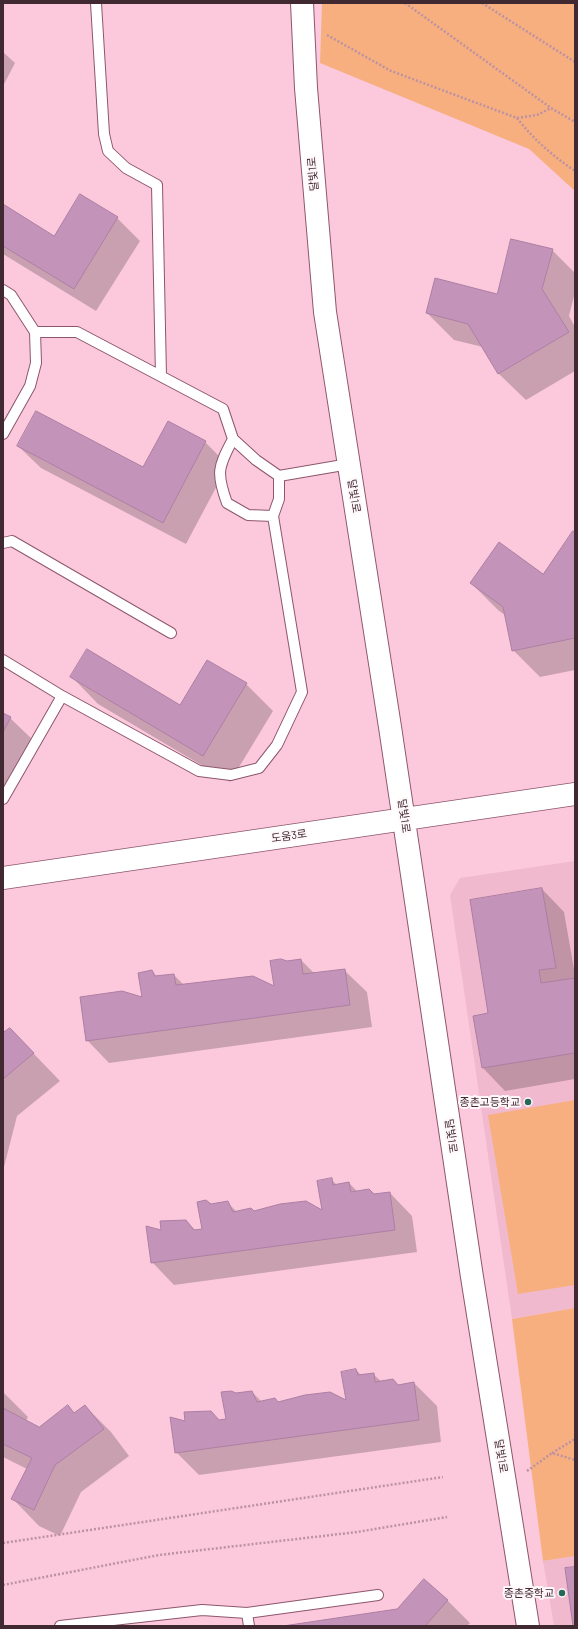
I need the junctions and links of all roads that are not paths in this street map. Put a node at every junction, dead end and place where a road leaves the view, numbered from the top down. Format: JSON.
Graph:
{"nodes":[{"id":1,"x":96,"y":3,"type":"edge"},
{"id":2,"x":302,"y":3,"type":"edge"},
{"id":3,"x":3,"y":290,"type":"edge"},
{"id":4,"x":35,"y":332,"type":"junction"},
{"id":5,"x":161,"y":376,"type":"junction"},
{"id":6,"x":3,"y":434,"type":"edge"},
{"id":7,"x":233,"y":439,"type":"junction"},
{"id":8,"x":349,"y":464,"type":"junction"},
{"id":9,"x":279,"y":476,"type":"junction"},
{"id":10,"x":273,"y":516,"type":"junction"},
{"id":11,"x":3,"y":543,"type":"edge"},
{"id":12,"x":171,"y":633,"type":"dead end"},
{"id":13,"x":3,"y":660,"type":"edge"},
{"id":14,"x":62,"y":696,"type":"junction"},
{"id":15,"x":575,"y":794,"type":"edge"},
{"id":16,"x":3,"y":799,"type":"edge"},
{"id":17,"x":404,"y":819,"type":"junction"},
{"id":18,"x":3,"y":878,"type":"edge"},
{"id":19,"x":378,"y":1595,"type":"dead end"},
{"id":20,"x":247,"y":1613,"type":"junction"},
{"id":21,"x":60,"y":1626,"type":"edge"},
{"id":22,"x":249,"y":1626,"type":"edge"},
{"id":23,"x":528,"y":1626,"type":"edge"}],
"edges":[{"from":1,"to":5,"type":"lane"},
{"from":2,"to":8,"type":"street","name":"달빛1로"},
{"from":3,"to":4,"type":"lane"},
{"from":4,"to":5,"type":"lane"},
{"from":4,"to":6,"type":"lane"},
{"from":5,"to":7,"type":"lane"},
{"from":7,"to":9,"type":"lane"},
{"from":7,"to":10,"type":"lane"},
{"from":8,"to":9,"type":"lane"},
{"from":8,"to":17,"type":"street","name":"달빛1로"},
{"from":9,"to":10,"type":"lane"},
{"from":10,"to":14,"type":"lane"},
{"from":11,"to":12,"type":"lane"},
{"from":13,"to":14,"type":"lane"},
{"from":14,"to":16,"type":"lane"},
{"from":15,"to":17,"type":"street","name":"도움3로"},
{"from":17,"to":18,"type":"street","name":"도움3로"},
{"from":17,"to":23,"type":"street","name":"달빛1로"},
{"from":19,"to":20,"type":"lane"},
{"from":20,"to":21,"type":"lane"},
{"from":20,"to":22,"type":"lane"}]}
